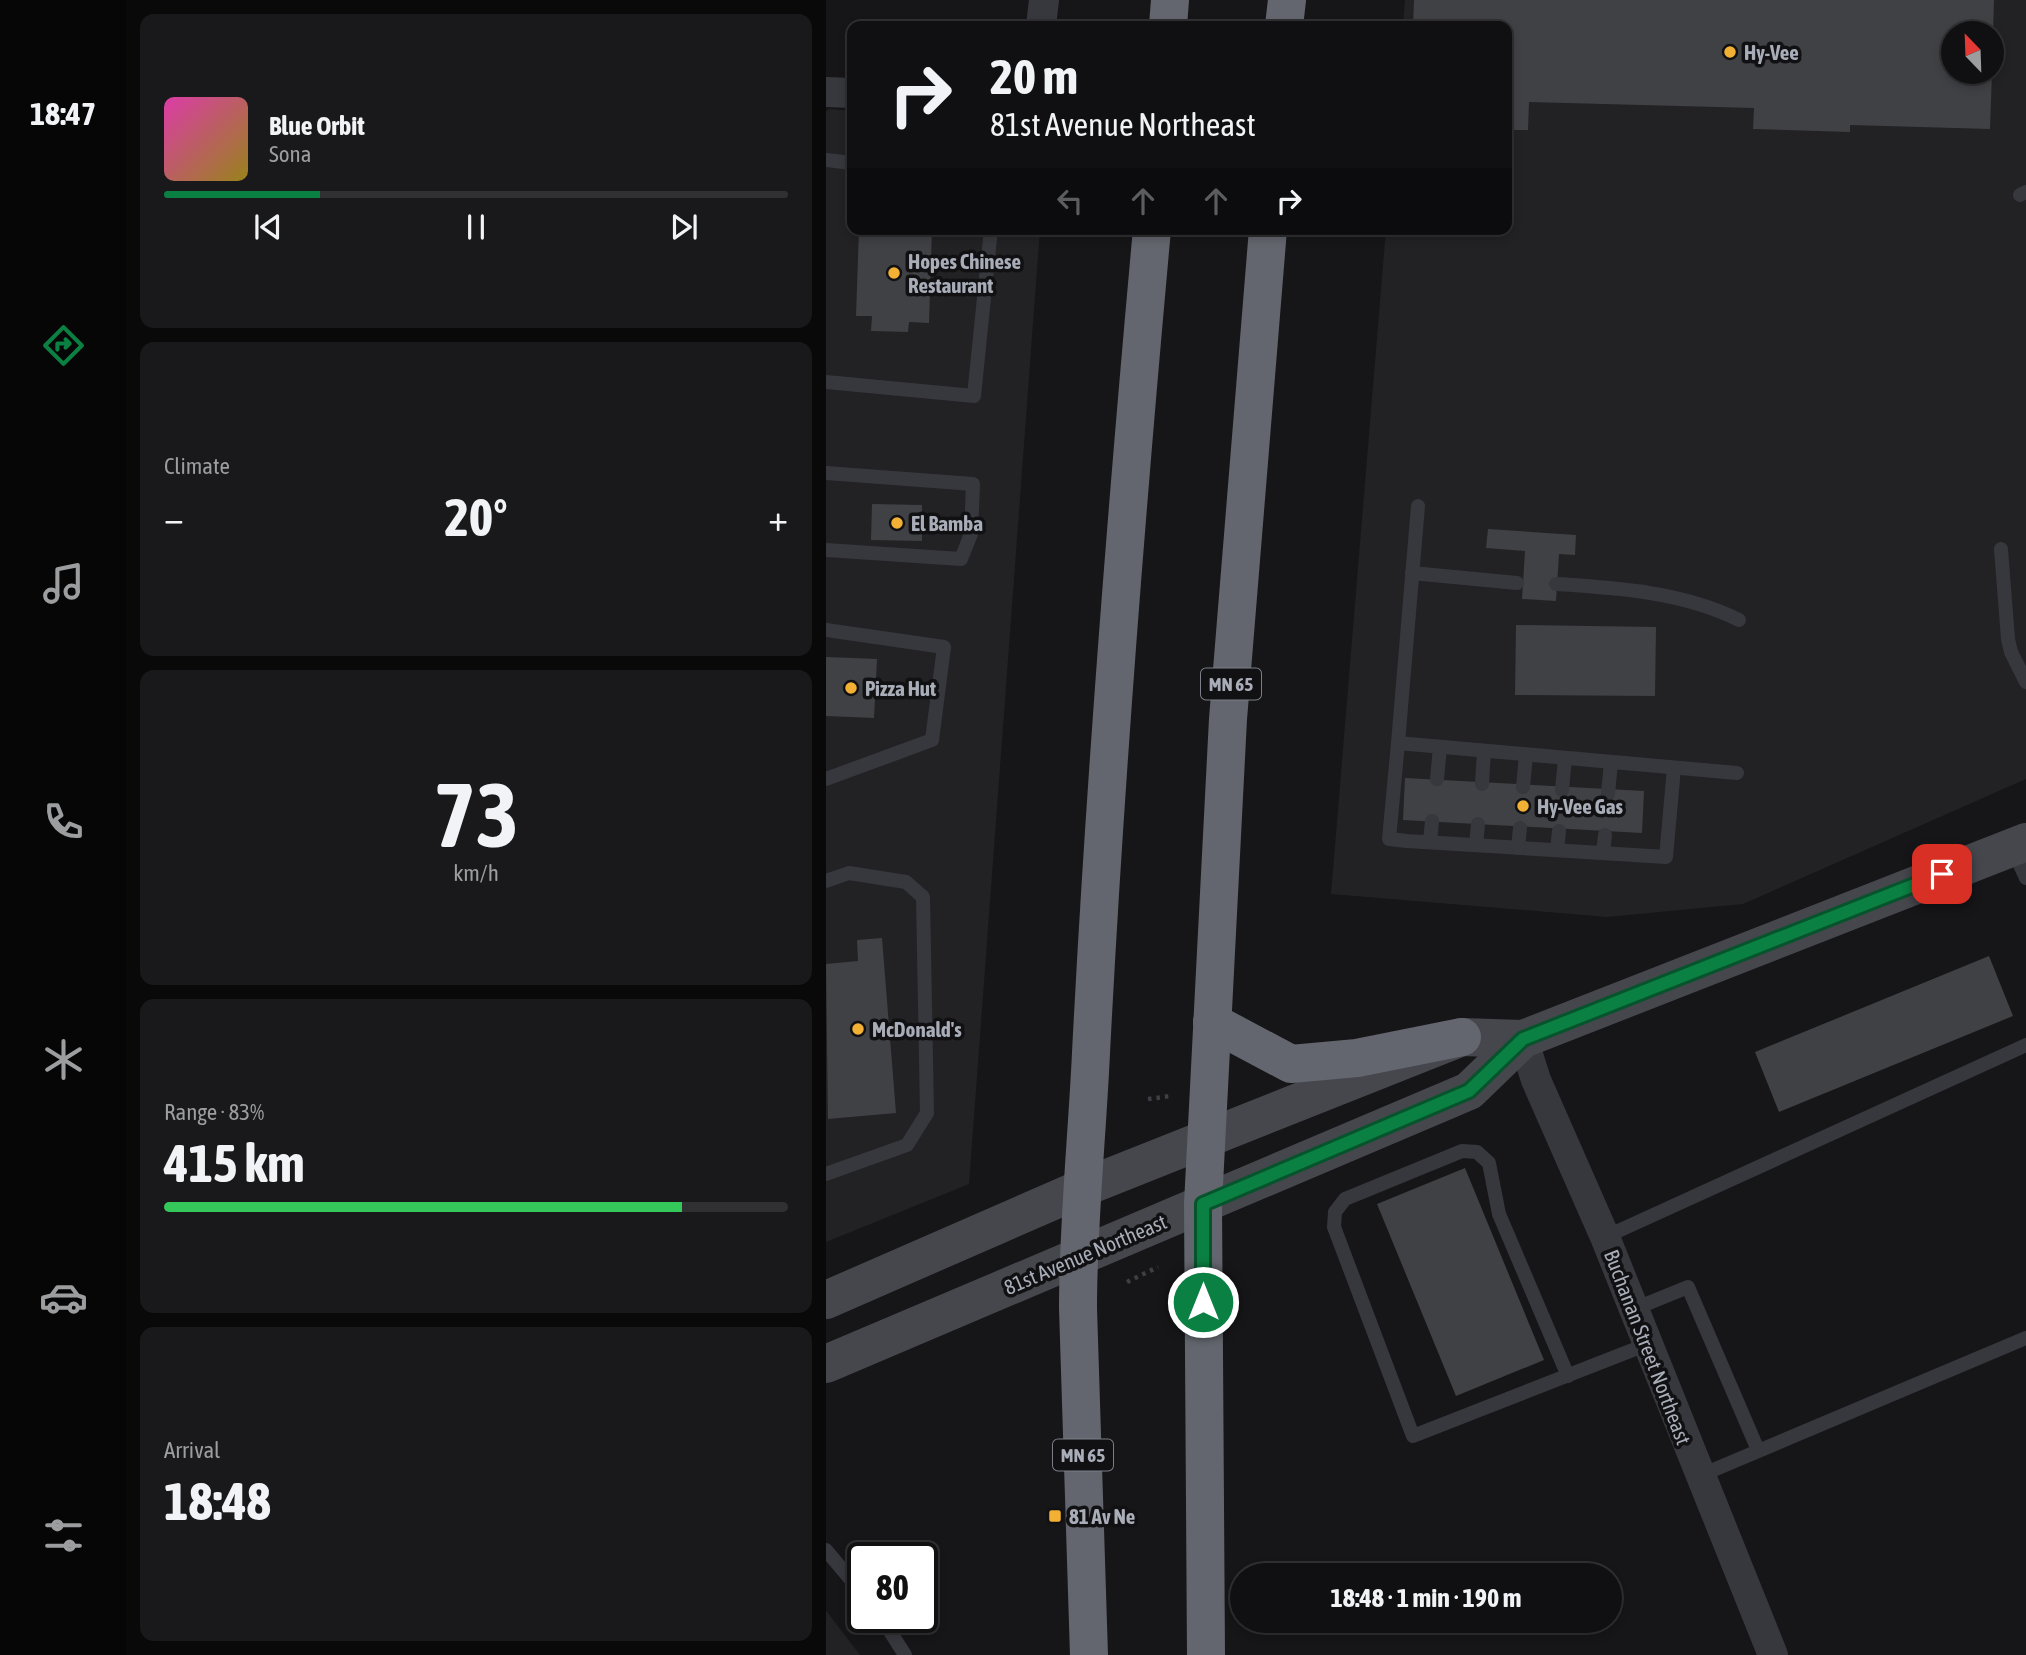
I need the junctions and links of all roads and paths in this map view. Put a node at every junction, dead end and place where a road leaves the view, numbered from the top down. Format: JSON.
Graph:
{"nodes":[{"id":1,"x":1044,"y":0,"type":"edge"},
{"id":2,"x":1170,"y":0,"type":"edge"},
{"id":3,"x":1287,"y":0,"type":"edge"},
{"id":4,"x":1042,"y":21,"type":"edge"},
{"id":5,"x":1168,"y":21,"type":"edge"},
{"id":6,"x":1285,"y":21,"type":"edge"},
{"id":7,"x":826,"y":92,"type":"edge"},
{"id":8,"x":847,"y":93,"type":"edge"},
{"id":9,"x":826,"y":160,"type":"edge"},
{"id":10,"x":847,"y":162,"type":"edge"},
{"id":11,"x":990,"y":235,"type":"edge"},
{"id":12,"x":1151,"y":235,"type":"edge"},
{"id":13,"x":1268,"y":235,"type":"edge"},
{"id":14,"x":826,"y":382,"type":"edge"},
{"id":15,"x":826,"y":473,"type":"edge"},
{"id":16,"x":1418,"y":506,"type":"dead end"},
{"id":17,"x":2001,"y":549,"type":"dead end"},
{"id":18,"x":826,"y":550,"type":"edge"},
{"id":19,"x":1412,"y":573,"type":"junction"},
{"id":20,"x":1517,"y":583,"type":"dead end"},
{"id":21,"x":1556,"y":584,"type":"dead end"},
{"id":22,"x":1739,"y":620,"type":"dead end"},
{"id":23,"x":826,"y":630,"type":"edge"},
{"id":24,"x":2026,"y":682,"type":"edge"},
{"id":25,"x":1398,"y":743,"type":"junction"},
{"id":26,"x":1440,"y":747,"type":"junction"},
{"id":27,"x":1485,"y":751,"type":"junction"},
{"id":28,"x":1526,"y":755,"type":"junction"},
{"id":29,"x":1565,"y":758,"type":"junction"},
{"id":30,"x":1611,"y":762,"type":"junction"},
{"id":31,"x":1674,"y":768,"type":"junction"},
{"id":32,"x":1737,"y":773,"type":"dead end"},
{"id":33,"x":826,"y":779,"type":"edge"},
{"id":34,"x":1437,"y":779,"type":"dead end"},
{"id":35,"x":1482,"y":784,"type":"dead end"},
{"id":36,"x":1523,"y":787,"type":"dead end"},
{"id":37,"x":1562,"y":790,"type":"dead end"},
{"id":38,"x":1608,"y":794,"type":"dead end"},
{"id":39,"x":1432,"y":821,"type":"dead end"},
{"id":40,"x":1478,"y":824,"type":"dead end"},
{"id":41,"x":1520,"y":828,"type":"dead end"},
{"id":42,"x":1559,"y":831,"type":"dead end"},
{"id":43,"x":1605,"y":835,"type":"dead end"},
{"id":44,"x":1430,"y":842,"type":"junction"},
{"id":45,"x":1476,"y":845,"type":"junction"},
{"id":46,"x":1518,"y":848,"type":"junction"},
{"id":47,"x":1557,"y":850,"type":"junction"},
{"id":48,"x":1603,"y":853,"type":"junction"},
{"id":49,"x":2021,"y":856,"type":"edge"},
{"id":50,"x":826,"y":881,"type":"edge"},
{"id":51,"x":1212,"y":1023,"type":"junction"},
{"id":52,"x":1462,"y":1037,"type":"junction"},
{"id":53,"x":1523,"y":1039,"type":"junction"},
{"id":54,"x":2026,"y":1045,"type":"edge"},
{"id":55,"x":1171,"y":1096,"type":"dead end"},
{"id":56,"x":1148,"y":1099,"type":"dead end"},
{"id":57,"x":1206,"y":1139,"type":"junction"},
{"id":58,"x":826,"y":1174,"type":"edge"},
{"id":59,"x":1085,"y":1187,"type":"junction"},
{"id":60,"x":1203,"y":1204,"type":"junction"},
{"id":61,"x":1605,"y":1237,"type":"junction"},
{"id":62,"x":1079,"y":1256,"type":"junction"},
{"id":63,"x":1158,"y":1268,"type":"dead end"},
{"id":64,"x":1127,"y":1282,"type":"dead end"},
{"id":65,"x":826,"y":1300,"type":"edge"},
{"id":66,"x":1634,"y":1309,"type":"junction"},
{"id":67,"x":2026,"y":1338,"type":"edge"},
{"id":68,"x":1648,"y":1344,"type":"junction"},
{"id":69,"x":826,"y":1364,"type":"edge"},
{"id":70,"x":1568,"y":1376,"type":"junction"},
{"id":71,"x":1758,"y":1450,"type":"junction"},
{"id":72,"x":1699,"y":1476,"type":"junction"},
{"id":73,"x":826,"y":1550,"type":"edge"},
{"id":74,"x":847,"y":1575,"type":"edge"},
{"id":75,"x":891,"y":1633,"type":"edge"},
{"id":76,"x":905,"y":1655,"type":"edge"},
{"id":77,"x":1089,"y":1655,"type":"edge"},
{"id":78,"x":1206,"y":1655,"type":"edge"},
{"id":79,"x":1773,"y":1655,"type":"edge"}],
"edges":[{"from":1,"to":4,"type":"street"},
{"from":2,"to":5,"type":"highway"},
{"from":3,"to":6,"type":"highway"},
{"from":7,"to":8,"type":"street"},
{"from":9,"to":10,"type":"lane"},
{"from":11,"to":14,"type":"lane"},
{"from":12,"to":59,"type":"highway","number":"MN 65"},
{"from":13,"to":51,"type":"highway","number":"MN 65"},
{"from":15,"to":18,"type":"lane"},
{"from":16,"to":19,"type":"lane"},
{"from":17,"to":24,"type":"lane"},
{"from":19,"to":20,"type":"lane"},
{"from":19,"to":25,"type":"lane"},
{"from":21,"to":22,"type":"lane"},
{"from":23,"to":33,"type":"lane"},
{"from":25,"to":26,"type":"lane"},
{"from":25,"to":44,"type":"lane"},
{"from":26,"to":27,"type":"lane"},
{"from":26,"to":34,"type":"lane"},
{"from":27,"to":28,"type":"lane"},
{"from":27,"to":35,"type":"lane"},
{"from":28,"to":29,"type":"lane"},
{"from":28,"to":36,"type":"lane"},
{"from":29,"to":30,"type":"lane"},
{"from":29,"to":37,"type":"lane"},
{"from":30,"to":31,"type":"lane"},
{"from":30,"to":38,"type":"lane"},
{"from":31,"to":32,"type":"lane"},
{"from":31,"to":48,"type":"lane"},
{"from":39,"to":44,"type":"lane"},
{"from":40,"to":45,"type":"lane"},
{"from":41,"to":46,"type":"lane"},
{"from":42,"to":47,"type":"lane"},
{"from":43,"to":48,"type":"lane"},
{"from":44,"to":45,"type":"lane"},
{"from":45,"to":46,"type":"lane"},
{"from":46,"to":47,"type":"lane"},
{"from":47,"to":48,"type":"lane"},
{"from":49,"to":53,"type":"street","name":"81st Avenue Northeast"},
{"from":50,"to":58,"type":"lane"},
{"from":51,"to":52,"type":"highway"},
{"from":51,"to":57,"type":"highway","number":"MN 65"},
{"from":52,"to":53,"type":"street","name":"81st Avenue Northeast"},
{"from":52,"to":57,"type":"street","name":"81st Avenue Northeast"},
{"from":53,"to":60,"type":"street","name":"81st Avenue Northeast"},
{"from":53,"to":61,"type":"street","name":"Buchanan Street Northeast"},
{"from":54,"to":61,"type":"lane"},
{"from":55,"to":56,"type":"path"},
{"from":57,"to":59,"type":"street","name":"81st Avenue Northeast"},
{"from":57,"to":60,"type":"highway","number":"MN 65"},
{"from":59,"to":62,"type":"highway","number":"MN 65"},
{"from":59,"to":65,"type":"street","name":"81st Avenue Northeast"},
{"from":60,"to":62,"type":"street","name":"81st Avenue Northeast"},
{"from":60,"to":78,"type":"highway","number":"MN 65"},
{"from":61,"to":66,"type":"street","name":"Buchanan Street Northeast"},
{"from":62,"to":69,"type":"street","name":"81st Avenue Northeast"},
{"from":62,"to":77,"type":"highway","number":"MN 65"},
{"from":63,"to":64,"type":"path"},
{"from":66,"to":68,"type":"street","name":"Buchanan Street Northeast"},
{"from":66,"to":71,"type":"lane"},
{"from":67,"to":71,"type":"lane"},
{"from":68,"to":70,"type":"lane"},
{"from":68,"to":72,"type":"street","name":"Buchanan Street Northeast"},
{"from":70,"to":70,"type":"lane"},
{"from":71,"to":72,"type":"lane"},
{"from":72,"to":79,"type":"street","name":"Buchanan Street Northeast"},
{"from":73,"to":74,"type":"lane"},
{"from":75,"to":76,"type":"lane"}]}
